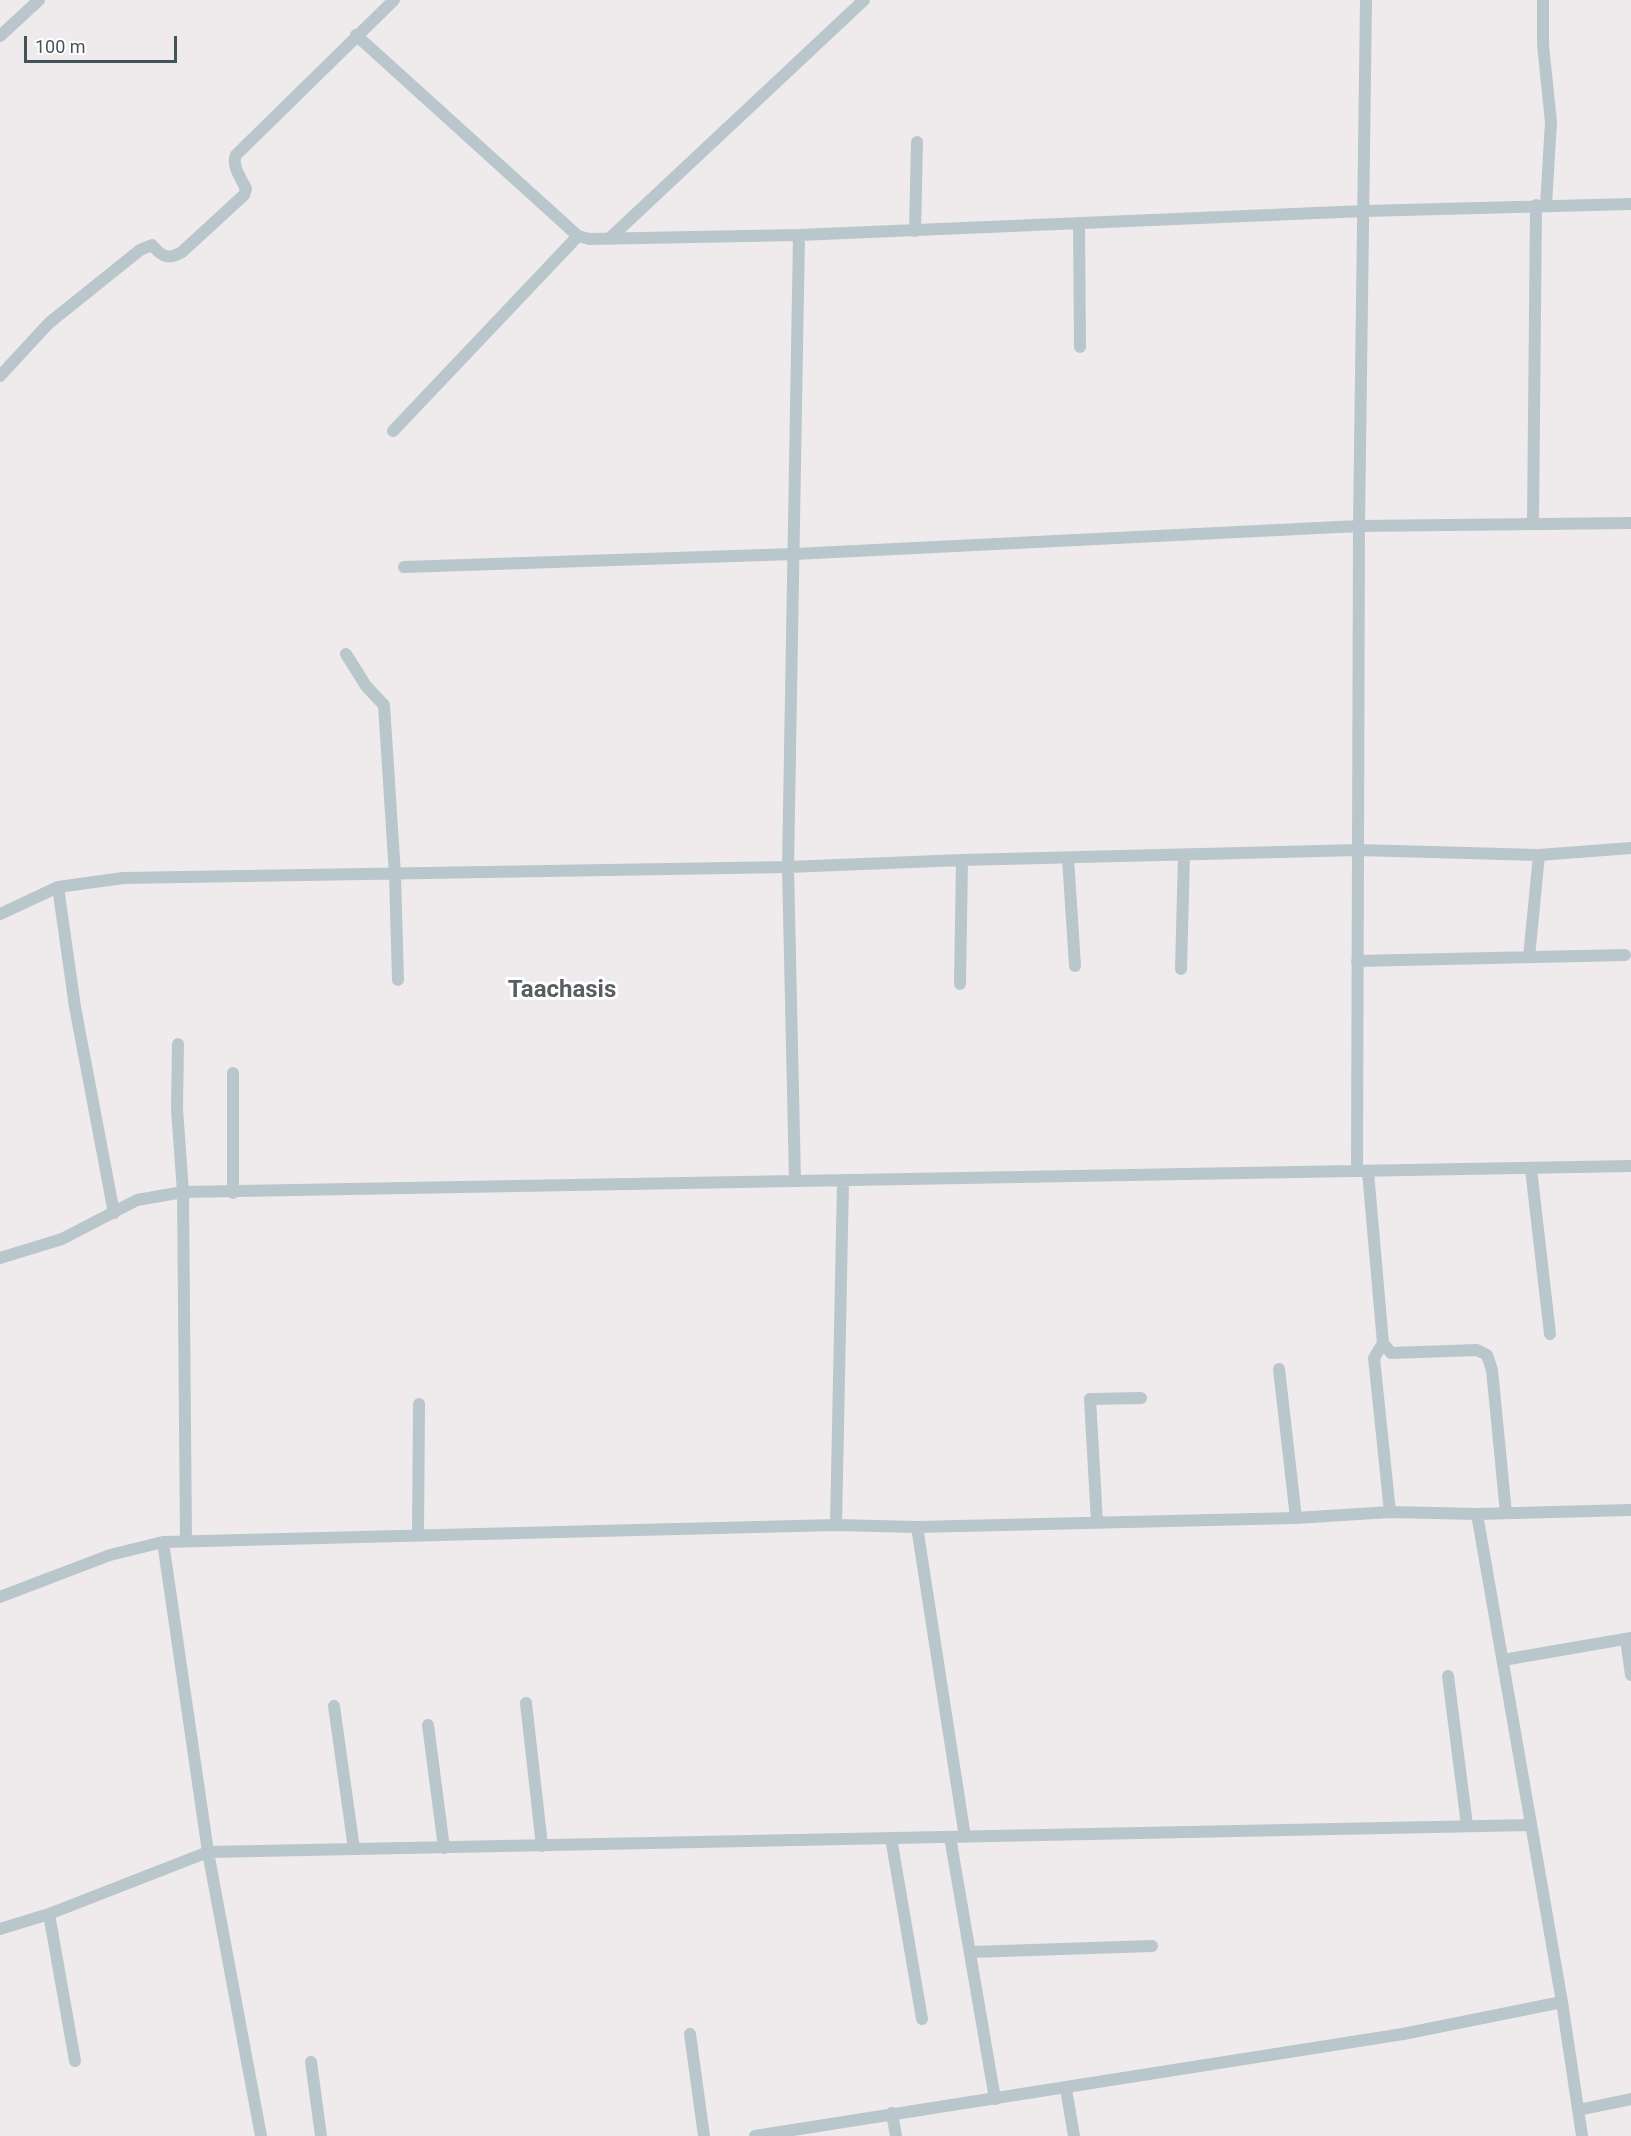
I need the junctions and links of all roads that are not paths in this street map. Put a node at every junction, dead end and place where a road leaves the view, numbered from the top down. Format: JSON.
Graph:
{"nodes":[{"id":1,"x":39,"y":0,"type":"edge"},
{"id":2,"x":394,"y":0,"type":"edge"},
{"id":3,"x":864,"y":0,"type":"edge"},
{"id":4,"x":1366,"y":0,"type":"edge"},
{"id":5,"x":1543,"y":0,"type":"edge"},
{"id":6,"x":356,"y":35,"type":"junction"},
{"id":7,"x":0,"y":36,"type":"edge"},
{"id":8,"x":916,"y":142,"type":"dead end"},
{"id":9,"x":1631,"y":204,"type":"edge"},
{"id":10,"x":1541,"y":205,"type":"junction"},
{"id":11,"x":1364,"y":211,"type":"junction"},
{"id":12,"x":1079,"y":224,"type":"junction"},
{"id":13,"x":915,"y":231,"type":"junction"},
{"id":14,"x":799,"y":235,"type":"junction"},
{"id":15,"x":578,"y":236,"type":"junction"},
{"id":16,"x":610,"y":238,"type":"junction"},
{"id":17,"x":1080,"y":347,"type":"dead end"},
{"id":18,"x":5,"y":362,"type":"edge"},
{"id":19,"x":0,"y":376,"type":"edge"},
{"id":20,"x":393,"y":431,"type":"dead end"},
{"id":21,"x":1631,"y":523,"type":"edge"},
{"id":22,"x":1533,"y":524,"type":"junction"},
{"id":23,"x":1359,"y":526,"type":"junction"},
{"id":24,"x":794,"y":554,"type":"junction"},
{"id":25,"x":404,"y":567,"type":"dead end"},
{"id":26,"x":346,"y":654,"type":"dead end"},
{"id":27,"x":1631,"y":848,"type":"edge"},
{"id":28,"x":1359,"y":850,"type":"junction"},
{"id":29,"x":1184,"y":855,"type":"junction"},
{"id":30,"x":1539,"y":855,"type":"junction"},
{"id":31,"x":1068,"y":858,"type":"junction"},
{"id":32,"x":962,"y":860,"type":"junction"},
{"id":33,"x":788,"y":867,"type":"junction"},
{"id":34,"x":395,"y":875,"type":"junction"},
{"id":35,"x":58,"y":887,"type":"junction"},
{"id":36,"x":0,"y":914,"type":"edge"},
{"id":37,"x":1625,"y":955,"type":"dead end"},
{"id":38,"x":1529,"y":957,"type":"junction"},
{"id":39,"x":1358,"y":961,"type":"junction"},
{"id":40,"x":1075,"y":966,"type":"dead end"},
{"id":41,"x":1181,"y":969,"type":"dead end"},
{"id":42,"x":398,"y":980,"type":"dead end"},
{"id":43,"x":960,"y":984,"type":"dead end"},
{"id":44,"x":178,"y":1044,"type":"dead end"},
{"id":45,"x":233,"y":1073,"type":"dead end"},
{"id":46,"x":1631,"y":1166,"type":"edge"},
{"id":47,"x":1531,"y":1169,"type":"junction"},
{"id":48,"x":1363,"y":1171,"type":"junction"},
{"id":49,"x":795,"y":1181,"type":"junction"},
{"id":50,"x":843,"y":1182,"type":"junction"},
{"id":51,"x":183,"y":1192,"type":"junction"},
{"id":52,"x":233,"y":1192,"type":"junction"},
{"id":53,"x":114,"y":1213,"type":"junction"},
{"id":54,"x":0,"y":1258,"type":"edge"},
{"id":55,"x":1550,"y":1335,"type":"dead end"},
{"id":56,"x":1383,"y":1343,"type":"junction"},
{"id":57,"x":1280,"y":1369,"type":"dead end"},
{"id":58,"x":1141,"y":1398,"type":"dead end"},
{"id":59,"x":419,"y":1404,"type":"dead end"},
{"id":60,"x":1631,"y":1510,"type":"edge"},
{"id":61,"x":1390,"y":1512,"type":"junction"},
{"id":62,"x":1506,"y":1513,"type":"junction"},
{"id":63,"x":1476,"y":1514,"type":"junction"},
{"id":64,"x":1296,"y":1518,"type":"junction"},
{"id":65,"x":1097,"y":1522,"type":"junction"},
{"id":66,"x":836,"y":1525,"type":"junction"},
{"id":67,"x":917,"y":1527,"type":"junction"},
{"id":68,"x":418,"y":1535,"type":"junction"},
{"id":69,"x":186,"y":1541,"type":"junction"},
{"id":70,"x":164,"y":1542,"type":"junction"},
{"id":71,"x":0,"y":1597,"type":"edge"},
{"id":72,"x":1628,"y":1639,"type":"edge"},
{"id":73,"x":1503,"y":1660,"type":"junction"},
{"id":74,"x":1631,"y":1675,"type":"edge"},
{"id":75,"x":1448,"y":1677,"type":"dead end"},
{"id":76,"x":526,"y":1703,"type":"dead end"},
{"id":77,"x":333,"y":1706,"type":"dead end"},
{"id":78,"x":428,"y":1725,"type":"dead end"},
{"id":79,"x":1467,"y":1825,"type":"junction"},
{"id":80,"x":1531,"y":1825,"type":"junction"},
{"id":81,"x":950,"y":1836,"type":"junction"},
{"id":82,"x":964,"y":1837,"type":"junction"},
{"id":83,"x":891,"y":1838,"type":"junction"},
{"id":84,"x":542,"y":1846,"type":"junction"},
{"id":85,"x":444,"y":1848,"type":"junction"},
{"id":86,"x":354,"y":1850,"type":"junction"},
{"id":87,"x":208,"y":1852,"type":"junction"},
{"id":88,"x":49,"y":1914,"type":"junction"},
{"id":89,"x":0,"y":1929,"type":"edge"},
{"id":90,"x":1152,"y":1946,"type":"dead end"},
{"id":91,"x":971,"y":1952,"type":"junction"},
{"id":92,"x":1562,"y":2002,"type":"junction"},
{"id":93,"x":922,"y":2019,"type":"dead end"},
{"id":94,"x":690,"y":2034,"type":"dead end"},
{"id":95,"x":75,"y":2061,"type":"dead end"},
{"id":96,"x":311,"y":2062,"type":"dead end"},
{"id":97,"x":1066,"y":2089,"type":"junction"},
{"id":98,"x":995,"y":2099,"type":"junction"},
{"id":99,"x":1631,"y":2099,"type":"edge"},
{"id":100,"x":1578,"y":2110,"type":"junction"},
{"id":101,"x":892,"y":2113,"type":"junction"},
{"id":102,"x":261,"y":2136,"type":"edge"},
{"id":103,"x":321,"y":2136,"type":"edge"},
{"id":104,"x":705,"y":2136,"type":"edge"},
{"id":105,"x":755,"y":2136,"type":"edge"},
{"id":106,"x":896,"y":2136,"type":"edge"},
{"id":107,"x":1074,"y":2136,"type":"edge"},
{"id":108,"x":1582,"y":2136,"type":"edge"}],
"edges":[{"from":1,"to":7,"type":"street"},
{"from":2,"to":6,"type":"street"},
{"from":3,"to":16,"type":"street"},
{"from":4,"to":11,"type":"street"},
{"from":5,"to":10,"type":"street"},
{"from":6,"to":15,"type":"street"},
{"from":6,"to":18,"type":"street"},
{"from":8,"to":13,"type":"street"},
{"from":9,"to":10,"type":"street"},
{"from":10,"to":11,"type":"street"},
{"from":10,"to":22,"type":"street"},
{"from":11,"to":12,"type":"street"},
{"from":11,"to":23,"type":"street"},
{"from":12,"to":13,"type":"street"},
{"from":12,"to":17,"type":"street"},
{"from":13,"to":14,"type":"street"},
{"from":14,"to":16,"type":"street"},
{"from":14,"to":24,"type":"street"},
{"from":15,"to":16,"type":"street"},
{"from":15,"to":20,"type":"street"},
{"from":18,"to":19,"type":"street"},
{"from":21,"to":22,"type":"street"},
{"from":22,"to":23,"type":"street"},
{"from":23,"to":24,"type":"street"},
{"from":23,"to":28,"type":"street"},
{"from":24,"to":25,"type":"street"},
{"from":24,"to":33,"type":"street"},
{"from":26,"to":34,"type":"street"},
{"from":27,"to":30,"type":"street"},
{"from":28,"to":29,"type":"street"},
{"from":28,"to":30,"type":"street"},
{"from":28,"to":39,"type":"street"},
{"from":29,"to":31,"type":"street"},
{"from":29,"to":41,"type":"street"},
{"from":30,"to":38,"type":"street"},
{"from":31,"to":32,"type":"street"},
{"from":31,"to":40,"type":"street"},
{"from":32,"to":33,"type":"street"},
{"from":32,"to":43,"type":"street"},
{"from":33,"to":34,"type":"street"},
{"from":33,"to":49,"type":"street"},
{"from":34,"to":35,"type":"street"},
{"from":34,"to":42,"type":"street"},
{"from":35,"to":36,"type":"street"},
{"from":35,"to":53,"type":"street"},
{"from":37,"to":38,"type":"street"},
{"from":38,"to":39,"type":"street"},
{"from":39,"to":48,"type":"street"},
{"from":44,"to":51,"type":"street"},
{"from":45,"to":52,"type":"street"},
{"from":46,"to":47,"type":"street"},
{"from":47,"to":48,"type":"street"},
{"from":47,"to":55,"type":"street"},
{"from":48,"to":50,"type":"street"},
{"from":48,"to":56,"type":"street"},
{"from":49,"to":50,"type":"street"},
{"from":49,"to":52,"type":"street"},
{"from":50,"to":66,"type":"street"},
{"from":51,"to":52,"type":"street"},
{"from":51,"to":53,"type":"street"},
{"from":51,"to":69,"type":"street"},
{"from":53,"to":54,"type":"street"},
{"from":56,"to":61,"type":"street"},
{"from":56,"to":62,"type":"street"},
{"from":57,"to":64,"type":"street"},
{"from":58,"to":65,"type":"street"},
{"from":59,"to":68,"type":"street"},
{"from":60,"to":62,"type":"street"},
{"from":61,"to":63,"type":"street"},
{"from":61,"to":64,"type":"street"},
{"from":62,"to":63,"type":"street"},
{"from":63,"to":73,"type":"street"},
{"from":64,"to":65,"type":"street"},
{"from":65,"to":67,"type":"street"},
{"from":66,"to":67,"type":"street"},
{"from":66,"to":68,"type":"street"},
{"from":67,"to":82,"type":"street"},
{"from":68,"to":69,"type":"street"},
{"from":69,"to":70,"type":"street"},
{"from":70,"to":71,"type":"street"},
{"from":70,"to":87,"type":"street"},
{"from":72,"to":73,"type":"street"},
{"from":72,"to":74,"type":"street"},
{"from":73,"to":80,"type":"street"},
{"from":75,"to":79,"type":"street"},
{"from":76,"to":84,"type":"street"},
{"from":77,"to":86,"type":"street"},
{"from":78,"to":85,"type":"street"},
{"from":79,"to":80,"type":"street"},
{"from":79,"to":82,"type":"street"},
{"from":80,"to":92,"type":"street"},
{"from":81,"to":82,"type":"street"},
{"from":81,"to":83,"type":"street"},
{"from":81,"to":91,"type":"street"},
{"from":83,"to":84,"type":"street"},
{"from":83,"to":93,"type":"street"},
{"from":84,"to":85,"type":"street"},
{"from":85,"to":86,"type":"street"},
{"from":86,"to":87,"type":"street"},
{"from":87,"to":88,"type":"street"},
{"from":87,"to":102,"type":"street"},
{"from":88,"to":89,"type":"street"},
{"from":88,"to":95,"type":"street"},
{"from":90,"to":91,"type":"street"},
{"from":91,"to":98,"type":"street"},
{"from":92,"to":97,"type":"street"},
{"from":92,"to":100,"type":"street"},
{"from":94,"to":104,"type":"street"},
{"from":96,"to":103,"type":"street"},
{"from":97,"to":98,"type":"street"},
{"from":97,"to":107,"type":"street"},
{"from":98,"to":101,"type":"street"},
{"from":99,"to":100,"type":"street"},
{"from":100,"to":108,"type":"street"},
{"from":101,"to":105,"type":"street"},
{"from":101,"to":106,"type":"street"}]}
